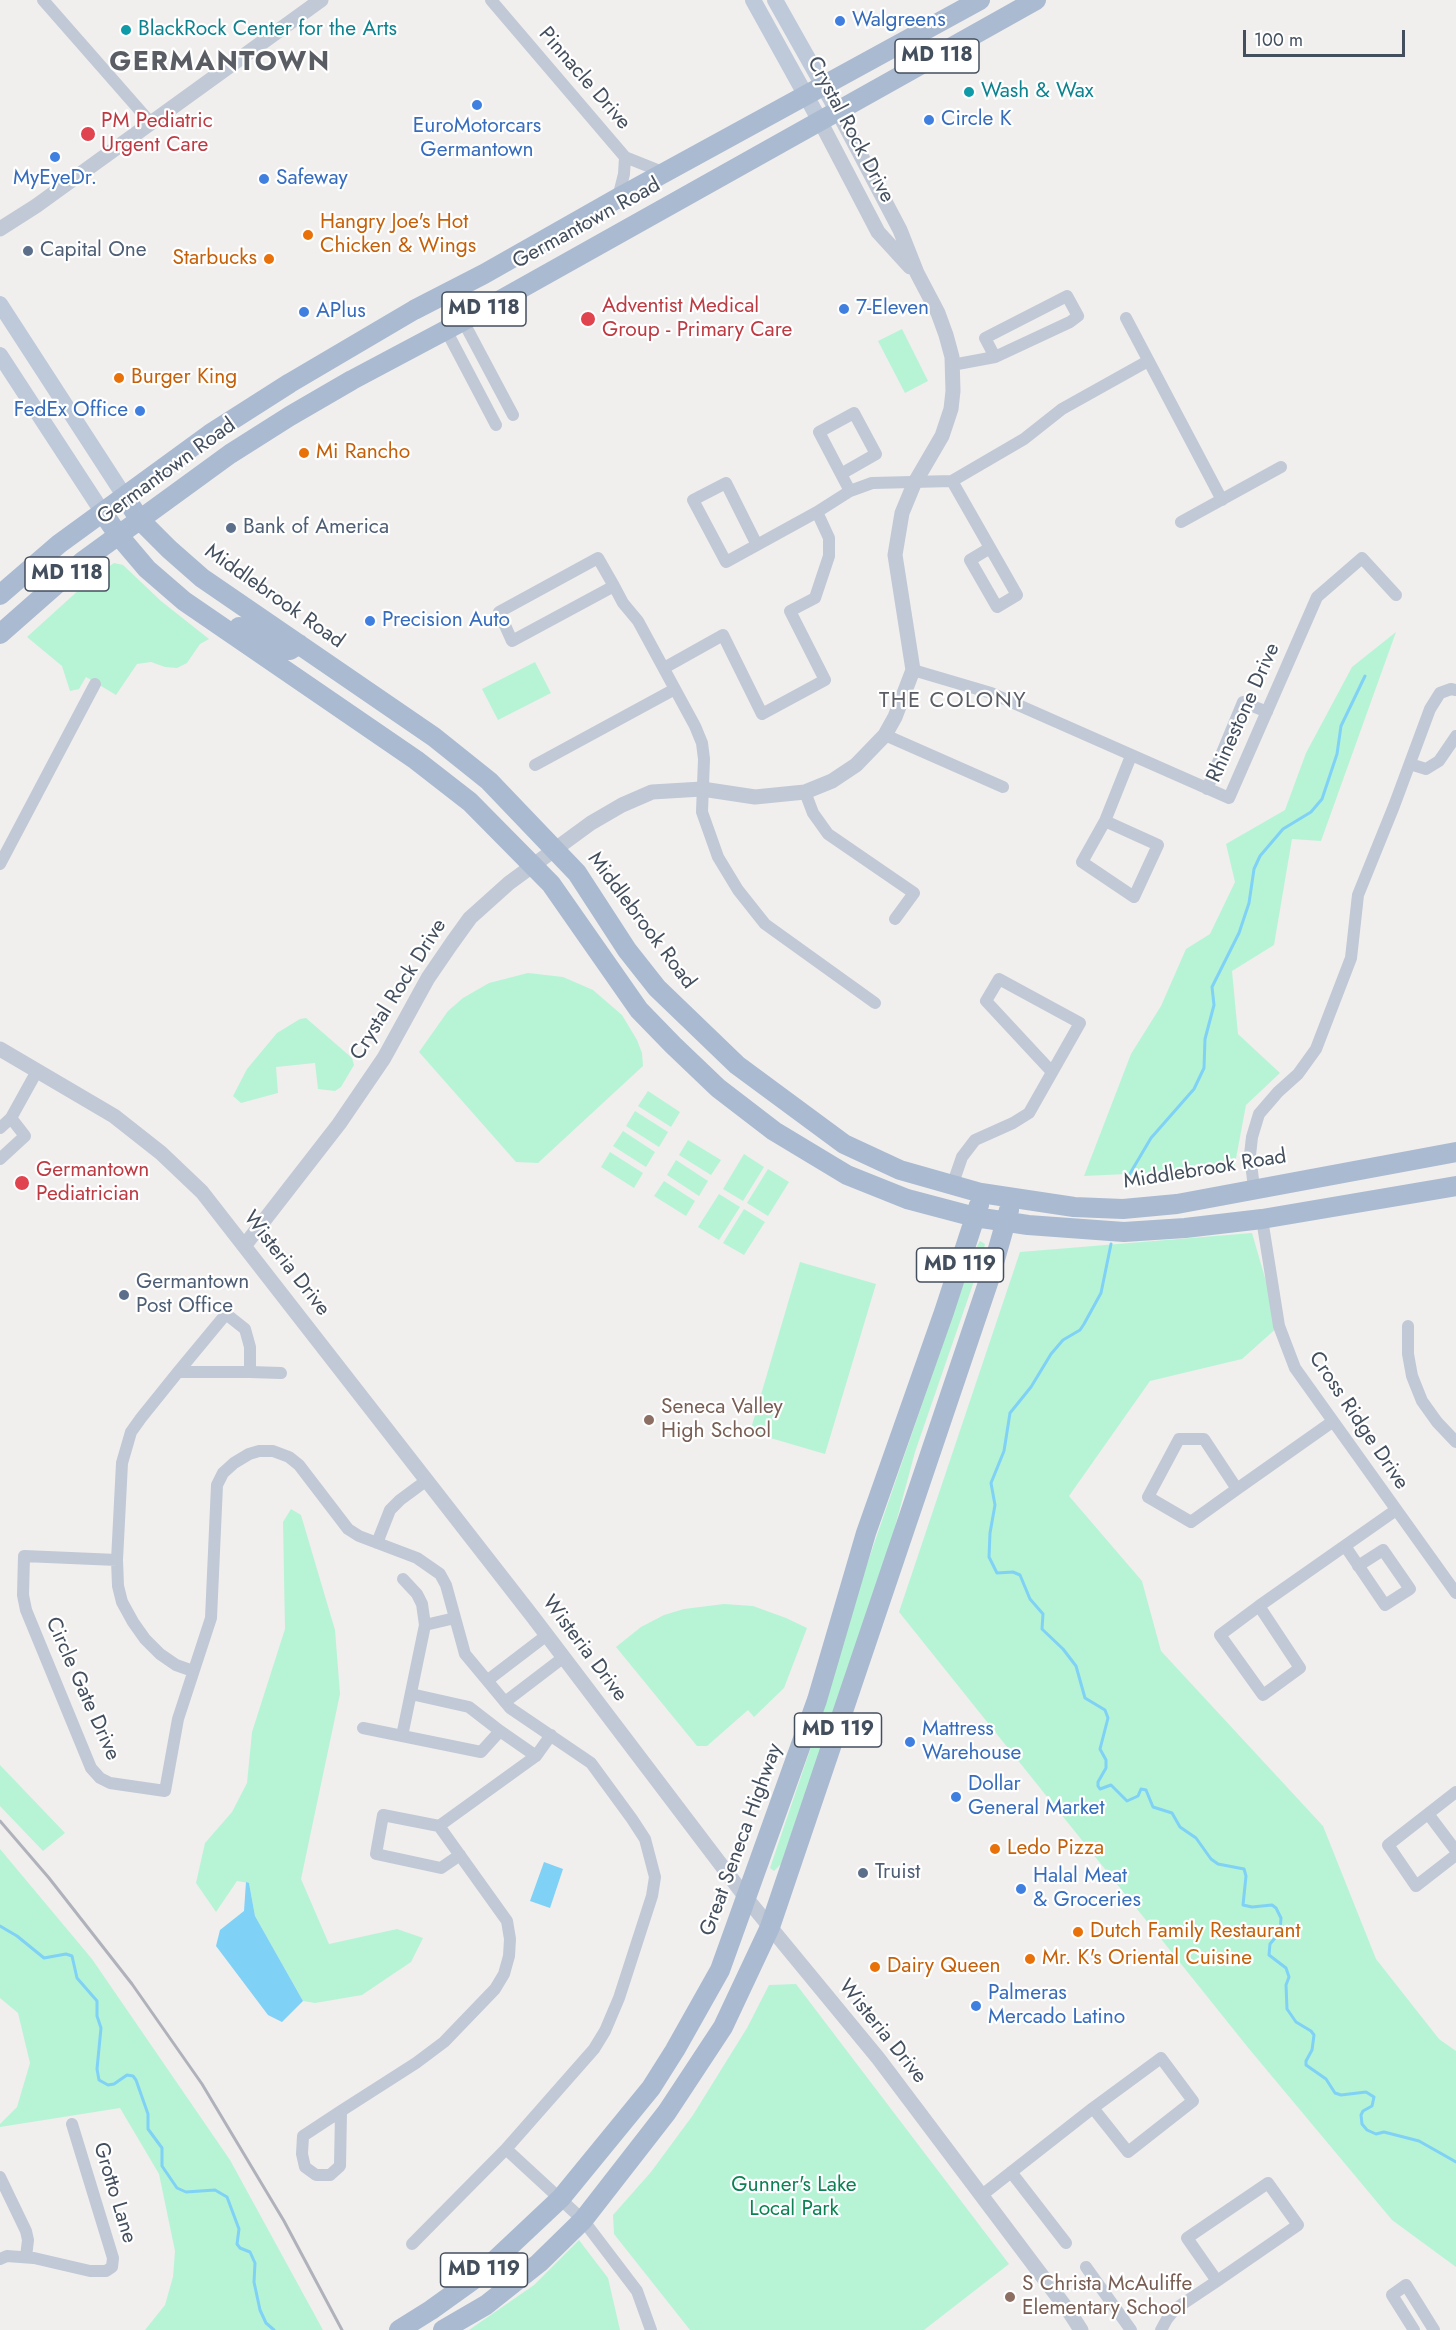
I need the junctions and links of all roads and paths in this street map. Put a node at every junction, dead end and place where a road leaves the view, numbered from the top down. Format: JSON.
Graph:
{"nodes":[{"id":1,"x":43,"y":0,"type":"edge"},
{"id":2,"x":321,"y":0,"type":"edge"},
{"id":3,"x":491,"y":0,"type":"edge"},
{"id":4,"x":753,"y":0,"type":"edge"},
{"id":5,"x":776,"y":0,"type":"edge"},
{"id":6,"x":980,"y":0,"type":"edge"},
{"id":7,"x":1036,"y":0,"type":"edge"},
{"id":8,"x":815,"y":91,"type":"junction"},
{"id":9,"x":838,"y":112,"type":"junction"},
{"id":10,"x":820,"y":121,"type":"junction"},
{"id":11,"x":150,"y":122,"type":"junction"},
{"id":12,"x":625,"y":157,"type":"junction"},
{"id":13,"x":664,"y":173,"type":"junction"},
{"id":14,"x":618,"y":198,"type":"junction"},
{"id":15,"x":0,"y":229,"type":"edge"},
{"id":16,"x":917,"y":273,"type":"junction"},
{"id":17,"x":0,"y":304,"type":"edge"},
{"id":18,"x":1126,"y":318,"type":"dead end"},
{"id":19,"x":455,"y":325,"type":"junction"},
{"id":20,"x":0,"y":355,"type":"edge"},
{"id":21,"x":995,"y":357,"type":"junction"},
{"id":22,"x":1148,"y":361,"type":"junction"},
{"id":23,"x":952,"y":365,"type":"junction"},
{"id":24,"x":513,"y":416,"type":"dead end"},
{"id":25,"x":496,"y":425,"type":"dead end"},
{"id":26,"x":1281,"y":467,"type":"dead end"},
{"id":27,"x":841,"y":474,"type":"junction"},
{"id":28,"x":952,"y":481,"type":"junction"},
{"id":29,"x":915,"y":484,"type":"junction"},
{"id":30,"x":850,"y":491,"type":"junction"},
{"id":31,"x":125,"y":497,"type":"junction"},
{"id":32,"x":1222,"y":500,"type":"junction"},
{"id":33,"x":817,"y":512,"type":"junction"},
{"id":34,"x":103,"y":513,"type":"junction"},
{"id":35,"x":140,"y":520,"type":"junction"},
{"id":36,"x":1181,"y":522,"type":"dead end"},
{"id":37,"x":119,"y":536,"type":"junction"},
{"id":38,"x":757,"y":545,"type":"junction"},
{"id":39,"x":990,"y":548,"type":"junction"},
{"id":40,"x":614,"y":586,"type":"junction"},
{"id":41,"x":0,"y":595,"type":"edge"},
{"id":42,"x":1396,"y":595,"type":"dead end"},
{"id":43,"x":213,"y":621,"type":"junction"},
{"id":44,"x":0,"y":634,"type":"edge"},
{"id":45,"x":299,"y":644,"type":"junction"},
{"id":46,"x":664,"y":668,"type":"junction"},
{"id":47,"x":913,"y":670,"type":"junction"},
{"id":48,"x":95,"y":684,"type":"dead end"},
{"id":49,"x":675,"y":688,"type":"junction"},
{"id":50,"x":1456,"y":690,"type":"edge"},
{"id":51,"x":1267,"y":712,"type":"junction"},
{"id":52,"x":885,"y":735,"type":"junction"},
{"id":53,"x":1456,"y":736,"type":"edge"},
{"id":54,"x":1131,"y":756,"type":"junction"},
{"id":55,"x":1410,"y":764,"type":"junction"},
{"id":56,"x":535,"y":765,"type":"dead end"},
{"id":57,"x":1003,"y":787,"type":"dead end"},
{"id":58,"x":702,"y":789,"type":"junction"},
{"id":59,"x":1208,"y":789,"type":"junction"},
{"id":60,"x":805,"y":792,"type":"junction"},
{"id":61,"x":1104,"y":821,"type":"junction"},
{"id":62,"x":555,"y":849,"type":"junction"},
{"id":63,"x":0,"y":864,"type":"edge"},
{"id":64,"x":533,"y":865,"type":"junction"},
{"id":65,"x":896,"y":919,"type":"dead end"},
{"id":66,"x":875,"y":1003,"type":"dead end"},
{"id":67,"x":0,"y":1050,"type":"edge"},
{"id":68,"x":37,"y":1071,"type":"junction"},
{"id":69,"x":1052,"y":1072,"type":"junction"},
{"id":70,"x":10,"y":1118,"type":"junction"},
{"id":71,"x":0,"y":1128,"type":"edge"},
{"id":72,"x":1456,"y":1152,"type":"edge"},
{"id":73,"x":0,"y":1159,"type":"edge"},
{"id":74,"x":952,"y":1186,"type":"junction"},
{"id":75,"x":1456,"y":1186,"type":"edge"},
{"id":76,"x":1254,"y":1188,"type":"junction"},
{"id":77,"x":981,"y":1193,"type":"junction"},
{"id":78,"x":1012,"y":1199,"type":"junction"},
{"id":79,"x":975,"y":1217,"type":"junction"},
{"id":80,"x":1262,"y":1219,"type":"junction"},
{"id":81,"x":1006,"y":1222,"type":"junction"},
{"id":82,"x":244,"y":1245,"type":"junction"},
{"id":83,"x":1408,"y":1326,"type":"dead end"},
{"id":84,"x":178,"y":1372,"type":"junction"},
{"id":85,"x":250,"y":1372,"type":"junction"},
{"id":86,"x":281,"y":1373,"type":"dead end"},
{"id":87,"x":1332,"y":1422,"type":"junction"},
{"id":88,"x":1456,"y":1442,"type":"edge"},
{"id":89,"x":427,"y":1480,"type":"junction"},
{"id":90,"x":1237,"y":1489,"type":"junction"},
{"id":91,"x":1395,"y":1510,"type":"junction"},
{"id":92,"x":377,"y":1543,"type":"junction"},
{"id":93,"x":1345,"y":1546,"type":"junction"},
{"id":94,"x":117,"y":1560,"type":"junction"},
{"id":95,"x":1358,"y":1566,"type":"junction"},
{"id":96,"x":402,"y":1579,"type":"dead end"},
{"id":97,"x":1456,"y":1593,"type":"edge"},
{"id":98,"x":1259,"y":1606,"type":"junction"},
{"id":99,"x":455,"y":1618,"type":"junction"},
{"id":100,"x":425,"y":1625,"type":"junction"},
{"id":101,"x":547,"y":1635,"type":"junction"},
{"id":102,"x":564,"y":1657,"type":"junction"},
{"id":103,"x":193,"y":1671,"type":"junction"},
{"id":104,"x":488,"y":1680,"type":"junction"},
{"id":105,"x":411,"y":1694,"type":"junction"},
{"id":106,"x":505,"y":1702,"type":"junction"},
{"id":107,"x":363,"y":1728,"type":"dead end"},
{"id":108,"x":500,"y":1731,"type":"junction"},
{"id":109,"x":551,"y":1735,"type":"junction"},
{"id":110,"x":402,"y":1736,"type":"junction"},
{"id":111,"x":536,"y":1756,"type":"junction"},
{"id":112,"x":1456,"y":1792,"type":"edge"},
{"id":113,"x":1429,"y":1815,"type":"junction"},
{"id":114,"x":440,"y":1826,"type":"junction"},
{"id":115,"x":1456,"y":1851,"type":"edge"},
{"id":116,"x":460,"y":1855,"type":"junction"},
{"id":117,"x":1456,"y":1855,"type":"edge"},
{"id":118,"x":747,"y":1899,"type":"junction"},
{"id":119,"x":770,"y":1927,"type":"junction"},
{"id":120,"x":1093,"y":2108,"type":"junction"},
{"id":121,"x":341,"y":2111,"type":"junction"},
{"id":122,"x":72,"y":2124,"type":"dead end"},
{"id":123,"x":506,"y":2149,"type":"junction"},
{"id":124,"x":1011,"y":2172,"type":"junction"},
{"id":125,"x":0,"y":2177,"type":"edge"},
{"id":126,"x":982,"y":2195,"type":"junction"},
{"id":127,"x":561,"y":2198,"type":"junction"},
{"id":128,"x":583,"y":2220,"type":"junction"},
{"id":129,"x":1066,"y":2243,"type":"dead end"},
{"id":130,"x":412,"y":2244,"type":"dead end"},
{"id":131,"x":26,"y":2257,"type":"junction"},
{"id":132,"x":0,"y":2259,"type":"edge"},
{"id":133,"x":1086,"y":2267,"type":"dead end"},
{"id":134,"x":1216,"y":2282,"type":"junction"},
{"id":135,"x":399,"y":2330,"type":"edge"},
{"id":136,"x":443,"y":2330,"type":"edge"},
{"id":137,"x":651,"y":2330,"type":"edge"},
{"id":138,"x":1081,"y":2330,"type":"edge"},
{"id":139,"x":1131,"y":2330,"type":"edge"},
{"id":140,"x":1161,"y":2330,"type":"edge"},
{"id":141,"x":1414,"y":2330,"type":"edge"},
{"id":142,"x":1434,"y":2330,"type":"edge"}],
"edges":[{"from":1,"to":11,"type":"street"},
{"from":2,"to":11,"type":"street"},
{"from":3,"to":12,"type":"street","name":"Pinnacle Drive"},
{"from":4,"to":8,"type":"main road","name":"Crystal Rock Drive"},
{"from":5,"to":8,"type":"main road","name":"Crystal Rock Drive"},
{"from":6,"to":8,"type":"main road","name":"Germantown Road","number":"MD 118"},
{"from":7,"to":9,"type":"main road","name":"Germantown Road","number":"MD 118"},
{"from":8,"to":9,"type":"main road","name":"Crystal Rock Drive"},
{"from":8,"to":10,"type":"main road","name":"Crystal Rock Drive"},
{"from":8,"to":13,"type":"main road","name":"Germantown Road","number":"MD 118"},
{"from":9,"to":10,"type":"main road","name":"Germantown Road","number":"MD 118"},
{"from":9,"to":16,"type":"street","name":"Crystal Rock Drive"},
{"from":10,"to":16,"type":"street","name":"Crystal Rock Drive"},
{"from":10,"to":19,"type":"main road","name":"Germantown Road","number":"MD 118"},
{"from":11,"to":15,"type":"street"},
{"from":12,"to":13,"type":"street","name":"Pinnacle Drive"},
{"from":12,"to":14,"type":"street","name":"Pinnacle Drive"},
{"from":13,"to":14,"type":"main road","name":"Germantown Road","number":"MD 118"},
{"from":14,"to":31,"type":"main road","name":"Germantown Road","number":"MD 118"},
{"from":16,"to":23,"type":"street","name":"Crystal Rock Drive"},
{"from":17,"to":31,"type":"main road","name":"Middlebrook Road"},
{"from":18,"to":22,"type":"street"},
{"from":19,"to":24,"type":"street"},
{"from":19,"to":25,"type":"street"},
{"from":19,"to":35,"type":"main road","name":"Germantown Road","number":"MD 118"},
{"from":20,"to":34,"type":"main road"},
{"from":21,"to":21,"type":"street"},
{"from":21,"to":23,"type":"street"},
{"from":22,"to":28,"type":"street"},
{"from":22,"to":32,"type":"street"},
{"from":23,"to":29,"type":"street","name":"Crystal Rock Drive"},
{"from":26,"to":32,"type":"street"},
{"from":27,"to":27,"type":"street"},
{"from":27,"to":30,"type":"street"},
{"from":28,"to":29,"type":"street"},
{"from":28,"to":39,"type":"street"},
{"from":29,"to":30,"type":"street"},
{"from":29,"to":47,"type":"street","name":"Crystal Rock Drive"},
{"from":30,"to":33,"type":"street"},
{"from":31,"to":34,"type":"main road","name":"Germantown Road","number":"MD 118"},
{"from":31,"to":35,"type":"main road","name":"Middlebrook Road"},
{"from":32,"to":36,"type":"street"},
{"from":33,"to":38,"type":"street"},
{"from":33,"to":46,"type":"street"},
{"from":34,"to":37,"type":"main road"},
{"from":34,"to":41,"type":"main road","name":"Germantown Road","number":"MD 118"},
{"from":35,"to":37,"type":"main road","name":"Germantown Road","number":"MD 118"},
{"from":35,"to":45,"type":"main road","name":"Middlebrook Road"},
{"from":37,"to":43,"type":"main road"},
{"from":37,"to":44,"type":"main road","name":"Germantown Road","number":"MD 118"},
{"from":38,"to":38,"type":"street"},
{"from":39,"to":39,"type":"street"},
{"from":40,"to":40,"type":"street"},
{"from":40,"to":46,"type":"street"},
{"from":42,"to":51,"type":"street","name":"Rhinestone Drive"},
{"from":43,"to":45,"type":"main road"},
{"from":43,"to":64,"type":"main road"},
{"from":45,"to":62,"type":"main road","name":"Middlebrook Road"},
{"from":46,"to":49,"type":"street"},
{"from":47,"to":52,"type":"street","name":"Crystal Rock Drive"},
{"from":47,"to":54,"type":"street","name":"Rhinestone Drive"},
{"from":48,"to":63,"type":"street"},
{"from":49,"to":56,"type":"street"},
{"from":49,"to":58,"type":"street"},
{"from":50,"to":55,"type":"street"},
{"from":51,"to":59,"type":"street","name":"Rhinestone Drive"},
{"from":51,"to":59,"type":"street"},
{"from":52,"to":57,"type":"street"},
{"from":52,"to":60,"type":"street","name":"Crystal Rock Drive"},
{"from":53,"to":55,"type":"street"},
{"from":54,"to":59,"type":"street","name":"Rhinestone Drive"},
{"from":54,"to":61,"type":"street"},
{"from":55,"to":76,"type":"street"},
{"from":58,"to":60,"type":"street","name":"Crystal Rock Drive"},
{"from":58,"to":62,"type":"street","name":"Crystal Rock Drive"},
{"from":58,"to":66,"type":"street"},
{"from":60,"to":65,"type":"street"},
{"from":61,"to":61,"type":"street"},
{"from":62,"to":64,"type":"street","name":"Crystal Rock Drive"},
{"from":62,"to":74,"type":"main road","name":"Middlebrook Road"},
{"from":64,"to":79,"type":"main road"},
{"from":64,"to":82,"type":"street","name":"Crystal Rock Drive"},
{"from":67,"to":68,"type":"street","name":"Wisteria Drive"},
{"from":68,"to":70,"type":"street"},
{"from":68,"to":82,"type":"street","name":"Wisteria Drive"},
{"from":69,"to":69,"type":"street"},
{"from":69,"to":74,"type":"street"},
{"from":70,"to":71,"type":"street"},
{"from":70,"to":73,"type":"street"},
{"from":72,"to":76,"type":"main road","name":"Middlebrook Road"},
{"from":74,"to":77,"type":"main road","name":"Middlebrook Road"},
{"from":75,"to":80,"type":"main road"},
{"from":76,"to":78,"type":"main road","name":"Middlebrook Road"},
{"from":77,"to":78,"type":"main road","name":"Middlebrook Road"},
{"from":77,"to":79,"type":"main road","name":"Great Seneca Highway","number":"MD 119"},
{"from":78,"to":81,"type":"main road","number":"MD 119"},
{"from":79,"to":81,"type":"main road"},
{"from":79,"to":118,"type":"main road","name":"Great Seneca Highway","number":"MD 119"},
{"from":80,"to":81,"type":"main road"},
{"from":80,"to":87,"type":"street","name":"Cross Ridge Drive"},
{"from":81,"to":119,"type":"main road","number":"MD 119"},
{"from":82,"to":89,"type":"street","name":"Wisteria Drive"},
{"from":83,"to":88,"type":"street"},
{"from":84,"to":85,"type":"street"},
{"from":84,"to":85,"type":"street"},
{"from":84,"to":94,"type":"street"},
{"from":85,"to":86,"type":"street"},
{"from":87,"to":90,"type":"street"},
{"from":87,"to":91,"type":"street","name":"Cross Ridge Drive"},
{"from":89,"to":92,"type":"street"},
{"from":89,"to":101,"type":"street","name":"Wisteria Drive"},
{"from":90,"to":90,"type":"street"},
{"from":91,"to":93,"type":"street"},
{"from":91,"to":97,"type":"street","name":"Cross Ridge Drive"},
{"from":92,"to":99,"type":"street","name":"Circle Gate Drive"},
{"from":92,"to":103,"type":"street","name":"Circle Gate Drive"},
{"from":93,"to":95,"type":"street"},
{"from":93,"to":98,"type":"street"},
{"from":94,"to":103,"type":"street"},
{"from":94,"to":103,"type":"street","name":"Circle Gate Drive"},
{"from":95,"to":95,"type":"street"},
{"from":96,"to":100,"type":"street"},
{"from":98,"to":98,"type":"street"},
{"from":99,"to":100,"type":"street"},
{"from":99,"to":104,"type":"street","name":"Circle Gate Drive"},
{"from":100,"to":105,"type":"street"},
{"from":101,"to":102,"type":"street","name":"Wisteria Drive"},
{"from":101,"to":104,"type":"street"},
{"from":102,"to":106,"type":"street"},
{"from":102,"to":118,"type":"street","name":"Wisteria Drive"},
{"from":104,"to":106,"type":"street","name":"Circle Gate Drive"},
{"from":105,"to":108,"type":"street"},
{"from":105,"to":110,"type":"street"},
{"from":106,"to":109,"type":"street","name":"Circle Gate Drive"},
{"from":107,"to":110,"type":"street"},
{"from":108,"to":110,"type":"street"},
{"from":108,"to":111,"type":"street"},
{"from":109,"to":111,"type":"street"},
{"from":109,"to":123,"type":"street","name":"Circle Gate Drive"},
{"from":111,"to":114,"type":"street"},
{"from":112,"to":113,"type":"street"},
{"from":113,"to":115,"type":"street"},
{"from":113,"to":117,"type":"street"},
{"from":114,"to":116,"type":"street"},
{"from":114,"to":116,"type":"street"},
{"from":116,"to":121,"type":"street"},
{"from":118,"to":119,"type":"street","name":"Wisteria Drive"},
{"from":118,"to":127,"type":"main road","name":"Great Seneca Highway","number":"MD 119"},
{"from":119,"to":126,"type":"street","name":"Wisteria Drive"},
{"from":119,"to":128,"type":"main road","number":"MD 119"},
{"from":120,"to":120,"type":"street"},
{"from":120,"to":124,"type":"street"},
{"from":121,"to":121,"type":"street"},
{"from":122,"to":131,"type":"street","name":"Grotto Lane"},
{"from":123,"to":127,"type":"street"},
{"from":123,"to":130,"type":"street","name":"Circle Gate Drive"},
{"from":124,"to":126,"type":"street"},
{"from":124,"to":129,"type":"street"},
{"from":125,"to":131,"type":"street"},
{"from":126,"to":138,"type":"street","name":"Wisteria Drive"},
{"from":127,"to":128,"type":"street"},
{"from":127,"to":135,"type":"main road","name":"Great Seneca Highway","number":"MD 119"},
{"from":128,"to":136,"type":"main road","number":"MD 119"},
{"from":128,"to":137,"type":"street"},
{"from":131,"to":132,"type":"street","name":"Grotto Lane"},
{"from":133,"to":139,"type":"street"},
{"from":134,"to":134,"type":"street"},
{"from":134,"to":140,"type":"street"},
{"from":141,"to":142,"type":"street"}]}
